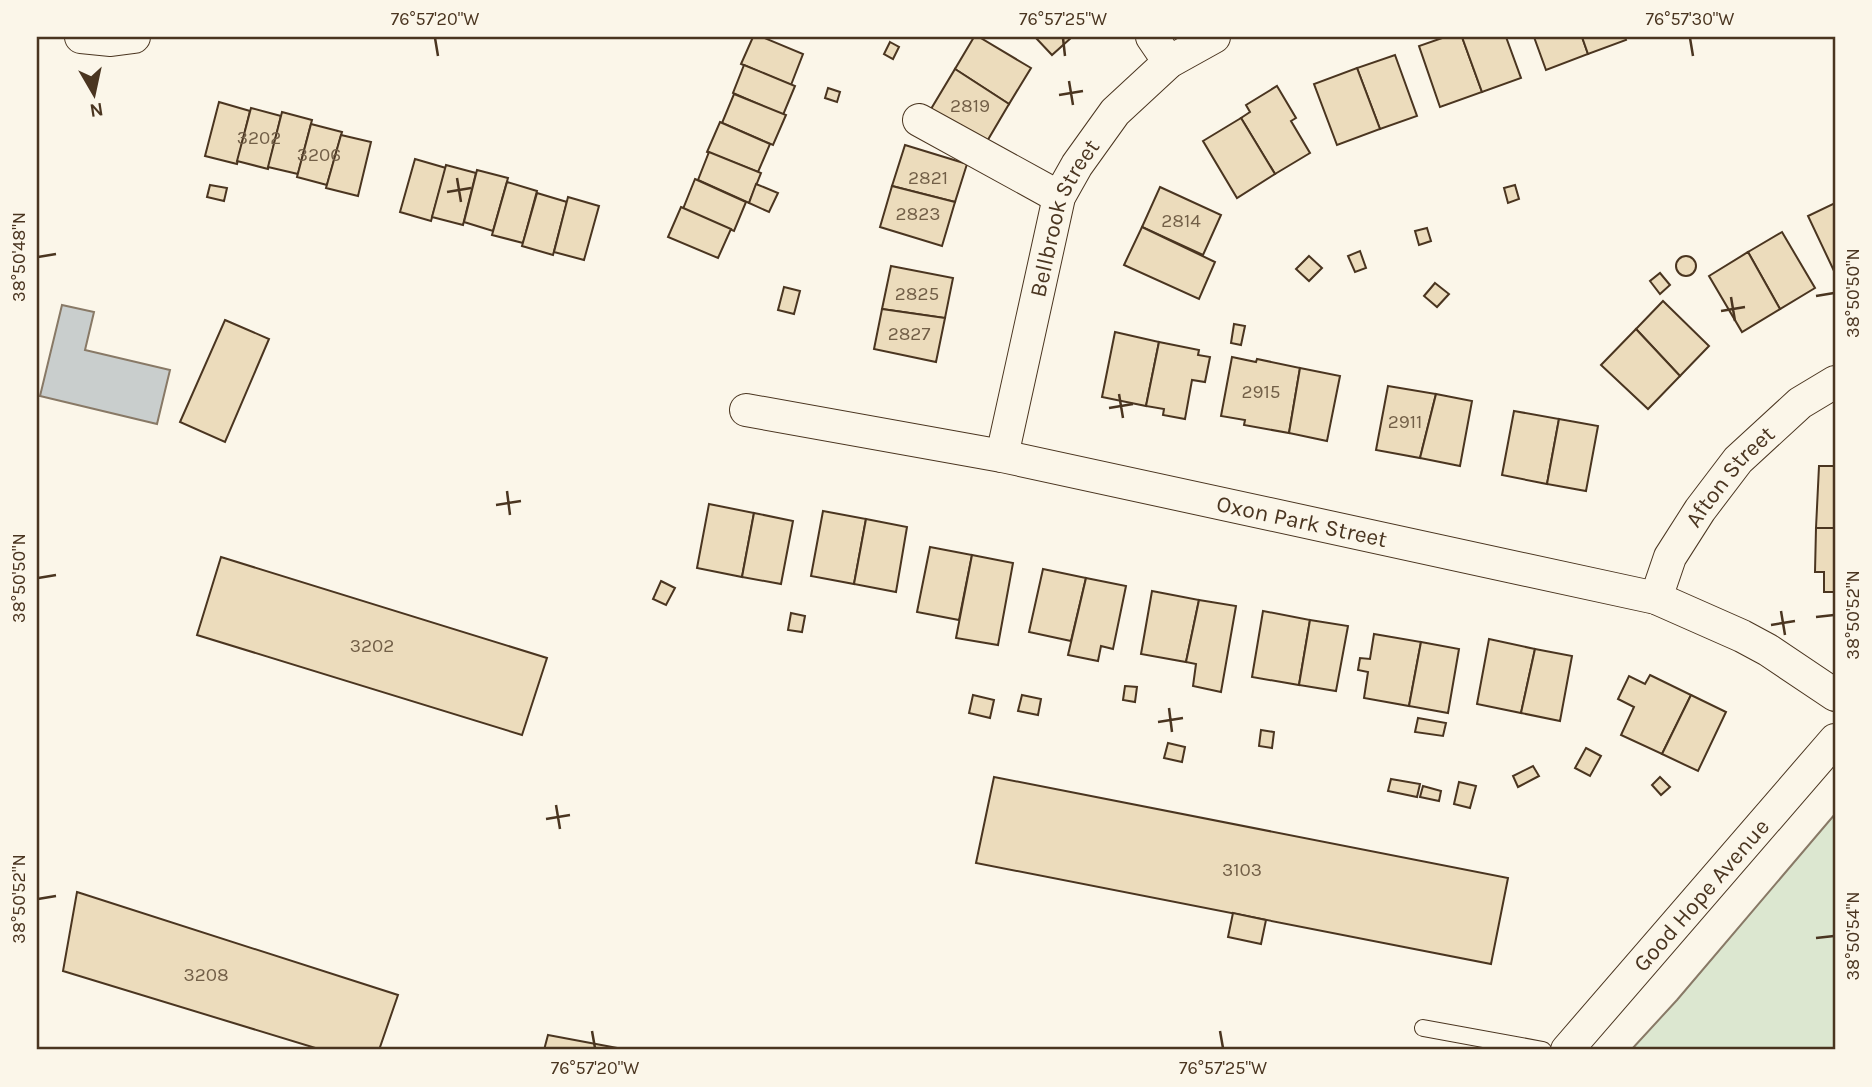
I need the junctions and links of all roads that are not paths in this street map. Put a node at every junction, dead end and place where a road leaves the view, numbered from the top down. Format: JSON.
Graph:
{"nodes":[{"id":1,"x":81,"y":37,"type":"edge"},
{"id":2,"x":134,"y":37,"type":"edge"},
{"id":3,"x":1214,"y":37,"type":"edge"},
{"id":4,"x":1161,"y":49,"type":"edge"},
{"id":5,"x":919,"y":120,"type":"dead end"},
{"id":6,"x":1059,"y":197,"type":"junction"},
{"id":7,"x":1835,"y":382,"type":"edge"},
{"id":8,"x":746,"y":410,"type":"dead end"},
{"id":9,"x":1002,"y":456,"type":"junction"},
{"id":10,"x":1656,"y":598,"type":"junction"},
{"id":11,"x":1835,"y":695,"type":"edge"},
{"id":12,"x":1835,"y":740,"type":"edge"},
{"id":13,"x":1423,"y":1028,"type":"dead end"},
{"id":14,"x":1543,"y":1050,"type":"edge"},
{"id":15,"x":1567,"y":1050,"type":"edge"}],
"edges":[{"from":1,"to":2,"type":"street"},
{"from":3,"to":4,"type":"street","name":"Bellbrook Street"},
{"from":4,"to":6,"type":"street","name":"Bellbrook Street"},
{"from":5,"to":6,"type":"street"},
{"from":6,"to":9,"type":"street","name":"Bellbrook Street"},
{"from":7,"to":10,"type":"street","name":"Afton Street"},
{"from":8,"to":9,"type":"street","name":"Oxon Park Street"},
{"from":9,"to":10,"type":"street","name":"Oxon Park Street"},
{"from":10,"to":11,"type":"street","name":"Oxon Park Street"},
{"from":12,"to":15,"type":"street","name":"Good Hope Avenue"},
{"from":13,"to":14,"type":"lane"}]}
